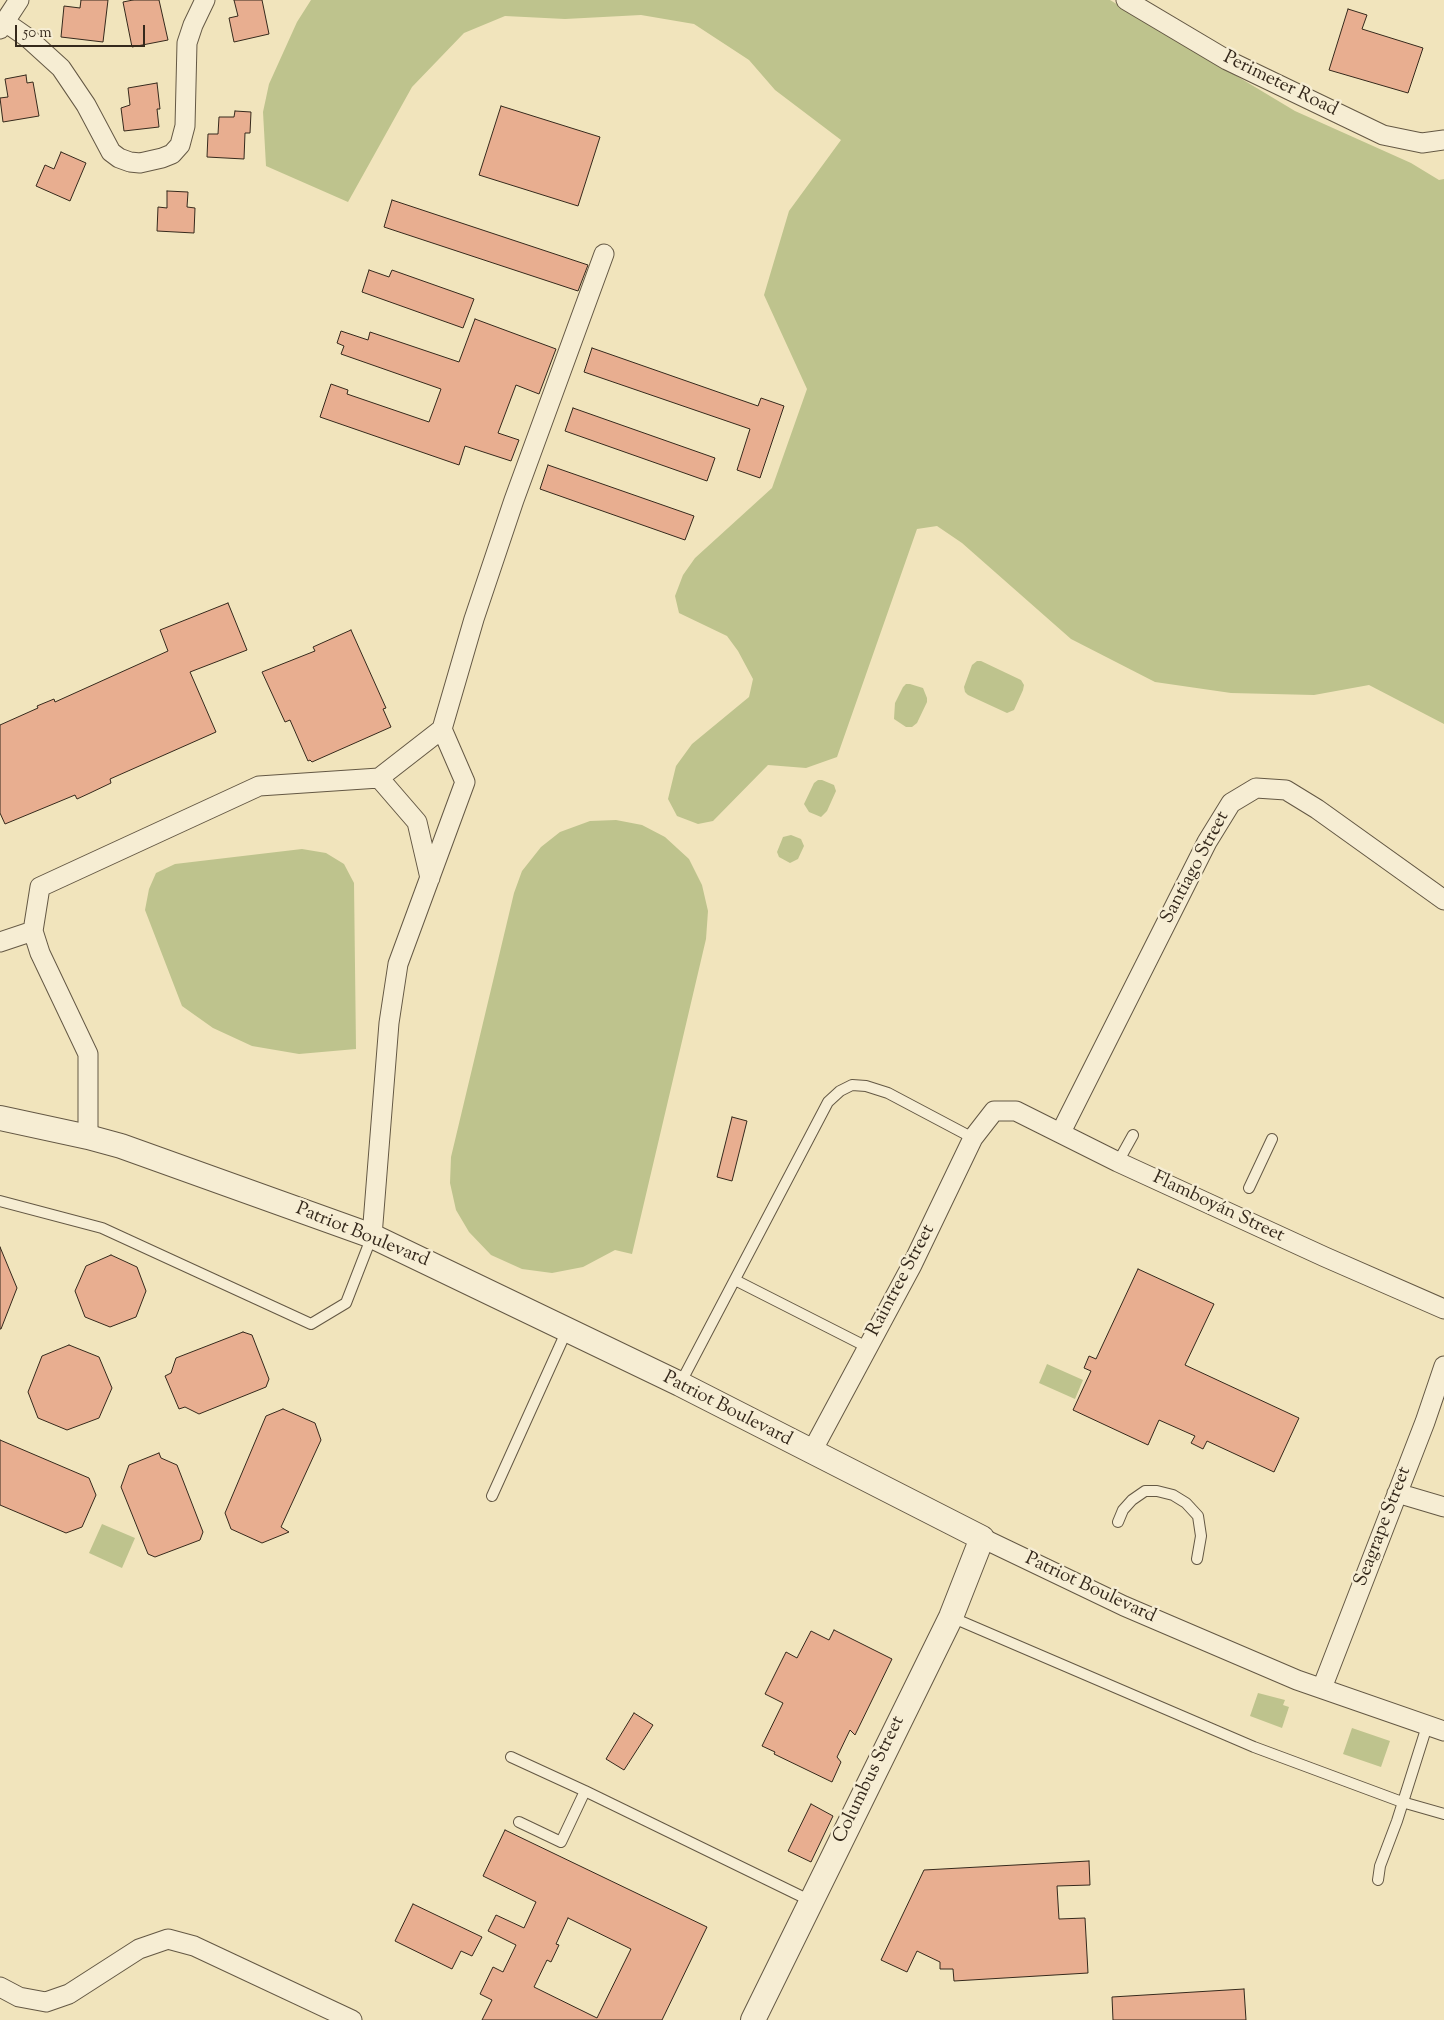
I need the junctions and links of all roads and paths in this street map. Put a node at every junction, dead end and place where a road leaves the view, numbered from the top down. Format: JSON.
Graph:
{"nodes":[{"id":1,"x":19,"y":0,"type":"edge"},
{"id":2,"x":205,"y":0,"type":"edge"},
{"id":3,"x":1126,"y":0,"type":"edge"},
{"id":4,"x":2,"y":26,"type":"edge"},
{"id":5,"x":1444,"y":140,"type":"edge"},
{"id":6,"x":604,"y":254,"type":"dead end"},
{"id":7,"x":442,"y":729,"type":"junction"},
{"id":8,"x":379,"y":778,"type":"junction"},
{"id":9,"x":430,"y":878,"type":"junction"},
{"id":10,"x":1444,"y":900,"type":"edge"},
{"id":11,"x":33,"y":931,"type":"junction"},
{"id":12,"x":0,"y":942,"type":"edge"},
{"id":13,"x":994,"y":1111,"type":"joint"},
{"id":14,"x":0,"y":1118,"type":"edge"},
{"id":15,"x":1061,"y":1132,"type":"junction"},
{"id":16,"x":1133,"y":1135,"type":"dead end"},
{"id":17,"x":88,"y":1137,"type":"junction"},
{"id":18,"x":973,"y":1138,"type":"junction"},
{"id":19,"x":1272,"y":1139,"type":"dead end"},
{"id":20,"x":1118,"y":1162,"type":"junction"},
{"id":21,"x":1249,"y":1188,"type":"dead end"},
{"id":22,"x":0,"y":1201,"type":"edge"},
{"id":23,"x":372,"y":1236,"type":"junction"},
{"id":24,"x":735,"y":1280,"type":"junction"},
{"id":25,"x":1444,"y":1309,"type":"edge"},
{"id":26,"x":567,"y":1330,"type":"junction"},
{"id":27,"x":867,"y":1347,"type":"junction"},
{"id":28,"x":1444,"y":1366,"type":"edge"},
{"id":29,"x":680,"y":1384,"type":"junction"},
{"id":30,"x":812,"y":1453,"type":"junction"},
{"id":31,"x":1397,"y":1493,"type":"junction"},
{"id":32,"x":492,"y":1496,"type":"dead end"},
{"id":33,"x":1444,"y":1508,"type":"edge"},
{"id":34,"x":1118,"y":1522,"type":"dead end"},
{"id":35,"x":982,"y":1538,"type":"junction"},
{"id":36,"x":1198,"y":1559,"type":"dead end"},
{"id":37,"x":951,"y":1617,"type":"junction"},
{"id":38,"x":1322,"y":1688,"type":"junction"},
{"id":39,"x":1435,"y":1728,"type":"edge"},
{"id":40,"x":511,"y":1757,"type":"dead end"},
{"id":41,"x":585,"y":1791,"type":"junction"},
{"id":42,"x":1402,"y":1802,"type":"junction"},
{"id":43,"x":1444,"y":1814,"type":"edge"},
{"id":44,"x":519,"y":1822,"type":"dead end"},
{"id":45,"x":1378,"y":1880,"type":"dead end"},
{"id":46,"x":811,"y":1900,"type":"junction"},
{"id":47,"x":0,"y":1987,"type":"edge"},
{"id":48,"x":329,"y":2015,"type":"edge"},
{"id":49,"x":352,"y":2020,"type":"edge"},
{"id":50,"x":753,"y":2020,"type":"edge"}],
"edges":[{"from":1,"to":4,"type":"street"},
{"from":2,"to":4,"type":"street"},
{"from":3,"to":5,"type":"street","name":"Perimeter Road"},
{"from":6,"to":7,"type":"street"},
{"from":7,"to":8,"type":"street"},
{"from":7,"to":9,"type":"street"},
{"from":8,"to":9,"type":"street"},
{"from":8,"to":11,"type":"street"},
{"from":9,"to":23,"type":"street"},
{"from":10,"to":15,"type":"street","name":"Santiago Street"},
{"from":11,"to":12,"type":"street"},
{"from":11,"to":17,"type":"street"},
{"from":13,"to":15,"type":"street","name":"Flamboyán Street"},
{"from":13,"to":18,"type":"street","name":"Raintree Street"},
{"from":14,"to":17,"type":"street","name":"Patriot Boulevard"},
{"from":15,"to":20,"type":"street","name":"Flamboyán Street"},
{"from":16,"to":20,"type":"lane"},
{"from":17,"to":23,"type":"street","name":"Patriot Boulevard"},
{"from":18,"to":24,"type":"lane"},
{"from":18,"to":27,"type":"street","name":"Raintree Street"},
{"from":19,"to":21,"type":"lane"},
{"from":20,"to":25,"type":"street","name":"Flamboyán Street"},
{"from":22,"to":23,"type":"lane"},
{"from":23,"to":26,"type":"street","name":"Patriot Boulevard"},
{"from":24,"to":27,"type":"lane"},
{"from":24,"to":29,"type":"lane"},
{"from":26,"to":29,"type":"street","name":"Patriot Boulevard"},
{"from":26,"to":32,"type":"lane"},
{"from":27,"to":30,"type":"street","name":"Raintree Street"},
{"from":28,"to":31,"type":"street","name":"Seagrape Street"},
{"from":29,"to":30,"type":"street","name":"Patriot Boulevard"},
{"from":30,"to":35,"type":"street","name":"Patriot Boulevard"},
{"from":31,"to":33,"type":"street"},
{"from":31,"to":38,"type":"street","name":"Seagrape Street"},
{"from":34,"to":36,"type":"lane"},
{"from":35,"to":37,"type":"street","name":"Columbus Street"},
{"from":35,"to":38,"type":"street","name":"Patriot Boulevard"},
{"from":37,"to":42,"type":"lane"},
{"from":37,"to":46,"type":"street","name":"Columbus Street"},
{"from":38,"to":39,"type":"street","name":"Patriot Boulevard"},
{"from":39,"to":42,"type":"lane"},
{"from":40,"to":41,"type":"lane"},
{"from":41,"to":44,"type":"lane"},
{"from":41,"to":46,"type":"lane"},
{"from":42,"to":43,"type":"lane"},
{"from":42,"to":45,"type":"lane"},
{"from":46,"to":50,"type":"street","name":"Columbus Street"},
{"from":47,"to":48,"type":"street"},
{"from":48,"to":49,"type":"street"}]}
